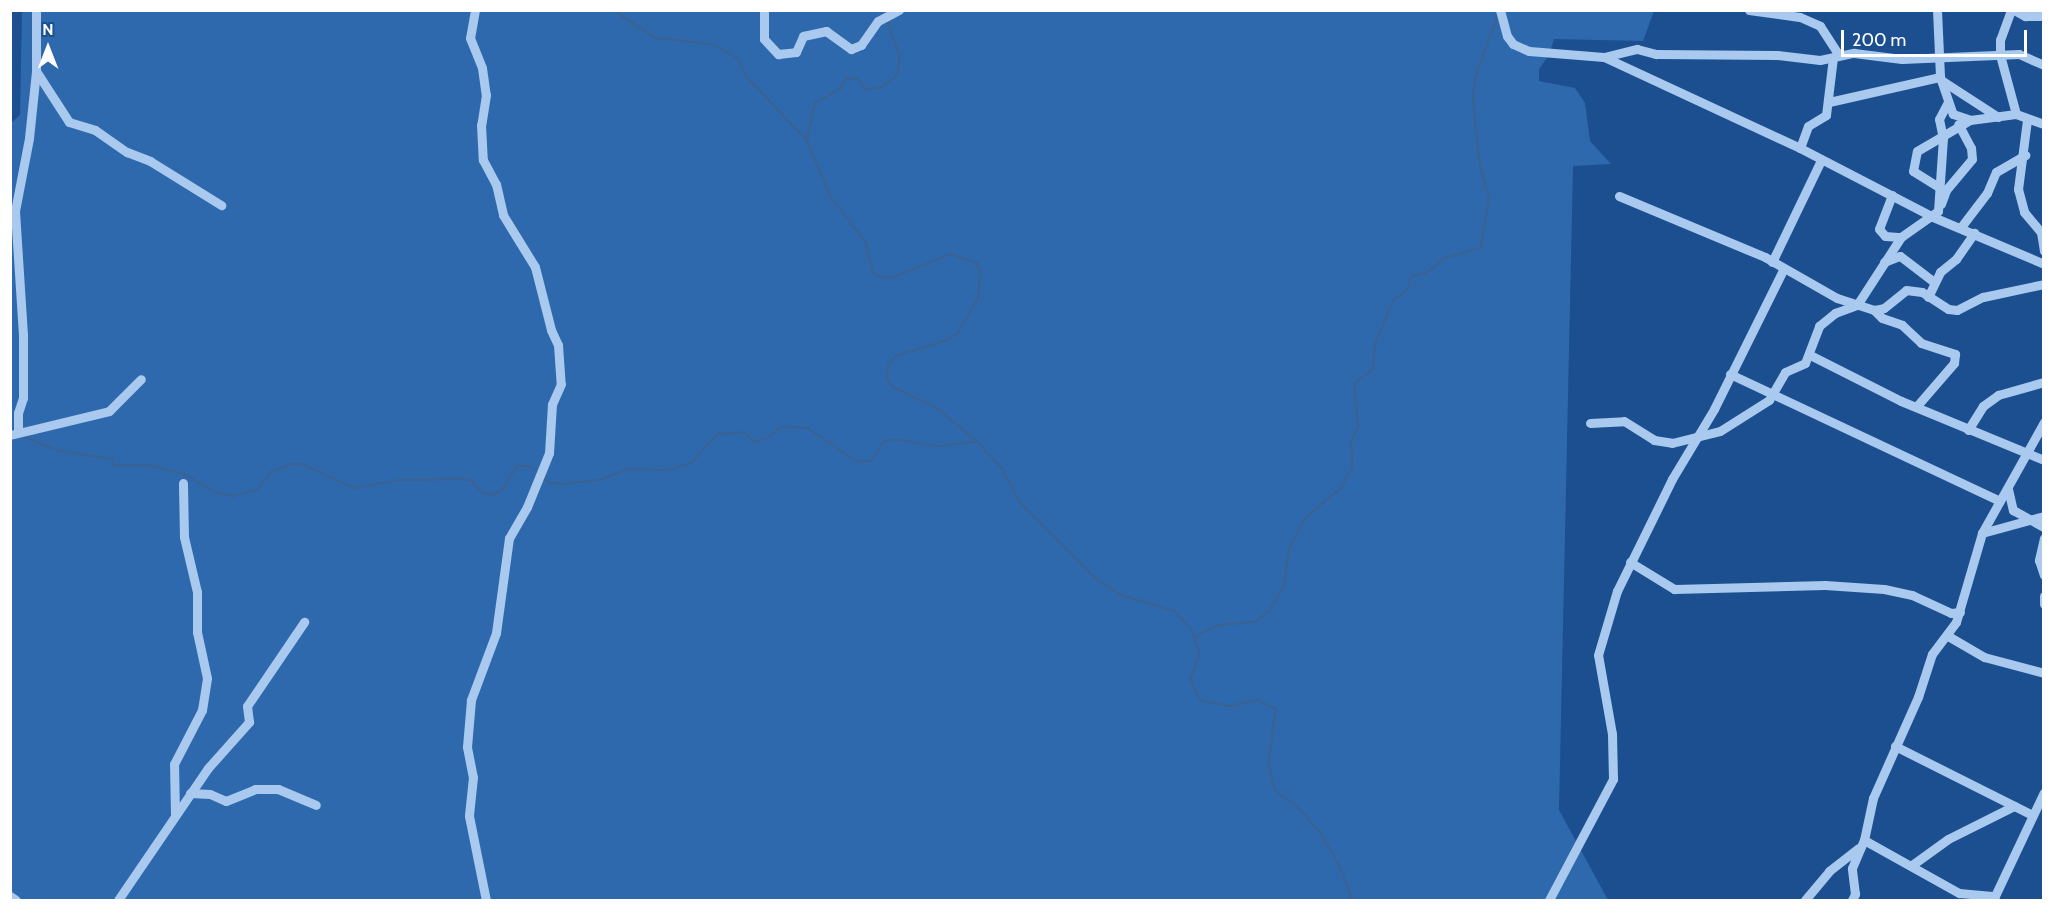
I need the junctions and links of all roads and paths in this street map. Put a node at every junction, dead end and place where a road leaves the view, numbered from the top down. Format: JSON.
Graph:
{"nodes":[{"id":1,"x":36,"y":10,"type":"edge"},
{"id":2,"x":474,"y":10,"type":"edge"},
{"id":3,"x":764,"y":10,"type":"edge"},
{"id":4,"x":899,"y":10,"type":"edge"},
{"id":5,"x":1500,"y":10,"type":"edge"},
{"id":6,"x":1749,"y":10,"type":"edge"},
{"id":7,"x":1937,"y":10,"type":"edge"},
{"id":8,"x":2013,"y":10,"type":"edge"},
{"id":9,"x":2043,"y":16,"type":"edge"},
{"id":10,"x":2000,"y":55,"type":"junction"},
{"id":11,"x":1836,"y":56,"type":"junction"},
{"id":12,"x":1604,"y":57,"type":"junction"},
{"id":13,"x":1938,"y":58,"type":"junction"},
{"id":14,"x":2043,"y":66,"type":"edge"},
{"id":15,"x":36,"y":71,"type":"junction"},
{"id":16,"x":1940,"y":78,"type":"junction"},
{"id":17,"x":1829,"y":102,"type":"junction"},
{"id":18,"x":1948,"y":102,"type":"junction"},
{"id":19,"x":1953,"y":114,"type":"junction"},
{"id":20,"x":2016,"y":114,"type":"junction"},
{"id":21,"x":1998,"y":117,"type":"junction"},
{"id":22,"x":1970,"y":120,"type":"junction"},
{"id":23,"x":2027,"y":120,"type":"junction"},
{"id":24,"x":2043,"y":124,"type":"edge"},
{"id":25,"x":1960,"y":127,"type":"junction"},
{"id":26,"x":1943,"y":135,"type":"junction"},
{"id":27,"x":1800,"y":148,"type":"junction"},
{"id":28,"x":2025,"y":155,"type":"junction"},
{"id":29,"x":1821,"y":160,"type":"junction"},
{"id":30,"x":22,"y":169,"type":"junction"},
{"id":31,"x":10,"y":176,"type":"edge"},
{"id":32,"x":1937,"y":186,"type":"junction"},
{"id":33,"x":1892,"y":195,"type":"junction"},
{"id":34,"x":1619,"y":196,"type":"dead end"},
{"id":35,"x":221,"y":205,"type":"dead end"},
{"id":36,"x":1940,"y":206,"type":"junction"},
{"id":37,"x":1933,"y":217,"type":"junction"},
{"id":38,"x":1961,"y":228,"type":"junction"},
{"id":39,"x":1974,"y":233,"type":"junction"},
{"id":40,"x":1901,"y":237,"type":"junction"},
{"id":41,"x":2043,"y":251,"type":"edge"},
{"id":42,"x":1772,"y":262,"type":"junction"},
{"id":43,"x":1883,"y":262,"type":"junction"},
{"id":44,"x":2043,"y":264,"type":"edge"},
{"id":45,"x":1783,"y":270,"type":"junction"},
{"id":46,"x":1934,"y":282,"type":"junction"},
{"id":47,"x":2043,"y":284,"type":"edge"},
{"id":48,"x":1928,"y":297,"type":"junction"},
{"id":49,"x":1857,"y":305,"type":"junction"},
{"id":50,"x":1874,"y":310,"type":"junction"},
{"id":51,"x":1810,"y":355,"type":"junction"},
{"id":52,"x":1730,"y":374,"type":"junction"},
{"id":53,"x":141,"y":379,"type":"dead end"},
{"id":54,"x":2043,"y":382,"type":"edge"},
{"id":55,"x":1773,"y":393,"type":"junction"},
{"id":56,"x":1916,"y":407,"type":"junction"},
{"id":57,"x":2043,"y":422,"type":"edge"},
{"id":58,"x":1590,"y":423,"type":"dead end"},
{"id":59,"x":1968,"y":430,"type":"junction"},
{"id":60,"x":14,"y":434,"type":"edge"},
{"id":61,"x":1697,"y":438,"type":"junction"},
{"id":62,"x":2028,"y":454,"type":"junction"},
{"id":63,"x":2043,"y":460,"type":"edge"},
{"id":64,"x":183,"y":483,"type":"dead end"},
{"id":65,"x":2008,"y":489,"type":"junction"},
{"id":66,"x":2000,"y":501,"type":"junction"},
{"id":67,"x":2043,"y":516,"type":"edge"},
{"id":68,"x":2033,"y":521,"type":"junction"},
{"id":69,"x":2043,"y":527,"type":"edge"},
{"id":70,"x":1982,"y":533,"type":"junction"},
{"id":71,"x":2043,"y":538,"type":"edge"},
{"id":72,"x":1630,"y":562,"type":"junction"},
{"id":73,"x":2043,"y":575,"type":"edge"},
{"id":74,"x":2043,"y":596,"type":"edge"},
{"id":75,"x":2043,"y":604,"type":"edge"},
{"id":76,"x":1960,"y":612,"type":"junction"},
{"id":77,"x":304,"y":622,"type":"dead end"},
{"id":78,"x":1948,"y":636,"type":"junction"},
{"id":79,"x":2043,"y":674,"type":"edge"},
{"id":80,"x":1895,"y":746,"type":"junction"},
{"id":81,"x":2043,"y":792,"type":"edge"},
{"id":82,"x":190,"y":793,"type":"junction"},
{"id":83,"x":316,"y":805,"type":"dead end"},
{"id":84,"x":2041,"y":805,"type":"edge"},
{"id":85,"x":2014,"y":806,"type":"junction"},
{"id":86,"x":174,"y":814,"type":"junction"},
{"id":87,"x":2032,"y":815,"type":"junction"},
{"id":88,"x":1863,"y":843,"type":"junction"},
{"id":89,"x":1912,"y":865,"type":"junction"},
{"id":90,"x":10,"y":896,"type":"edge"},
{"id":91,"x":1994,"y":898,"type":"edge"},
{"id":92,"x":16,"y":900,"type":"edge"},
{"id":93,"x":118,"y":900,"type":"edge"},
{"id":94,"x":486,"y":900,"type":"edge"},
{"id":95,"x":1549,"y":900,"type":"edge"},
{"id":96,"x":1805,"y":900,"type":"edge"},
{"id":97,"x":1852,"y":900,"type":"edge"}],
"edges":[{"from":1,"to":15,"type":"street"},
{"from":2,"to":94,"type":"street"},
{"from":3,"to":4,"type":"street"},
{"from":5,"to":12,"type":"street"},
{"from":6,"to":11,"type":"street"},
{"from":7,"to":13,"type":"street"},
{"from":8,"to":9,"type":"street"},
{"from":8,"to":10,"type":"street"},
{"from":10,"to":13,"type":"street"},
{"from":10,"to":14,"type":"street"},
{"from":10,"to":20,"type":"street"},
{"from":11,"to":12,"type":"street"},
{"from":11,"to":13,"type":"street"},
{"from":11,"to":17,"type":"street"},
{"from":12,"to":27,"type":"street"},
{"from":13,"to":16,"type":"street"},
{"from":15,"to":30,"type":"street"},
{"from":15,"to":35,"type":"street"},
{"from":16,"to":17,"type":"street"},
{"from":16,"to":18,"type":"street"},
{"from":16,"to":21,"type":"street"},
{"from":17,"to":27,"type":"street"},
{"from":18,"to":19,"type":"street"},
{"from":18,"to":26,"type":"street"},
{"from":19,"to":22,"type":"street"},
{"from":19,"to":25,"type":"street"},
{"from":20,"to":21,"type":"street"},
{"from":20,"to":23,"type":"street"},
{"from":21,"to":22,"type":"street"},
{"from":22,"to":25,"type":"street"},
{"from":23,"to":24,"type":"street"},
{"from":23,"to":28,"type":"street"},
{"from":25,"to":26,"type":"street"},
{"from":25,"to":36,"type":"street"},
{"from":26,"to":32,"type":"street"},
{"from":26,"to":32,"type":"street"},
{"from":27,"to":29,"type":"street"},
{"from":28,"to":38,"type":"street"},
{"from":28,"to":41,"type":"street"},
{"from":29,"to":33,"type":"street"},
{"from":29,"to":42,"type":"street"},
{"from":30,"to":31,"type":"street"},
{"from":30,"to":60,"type":"street"},
{"from":32,"to":36,"type":"street"},
{"from":33,"to":37,"type":"street"},
{"from":33,"to":40,"type":"street"},
{"from":34,"to":42,"type":"street"},
{"from":36,"to":37,"type":"street"},
{"from":37,"to":38,"type":"street"},
{"from":37,"to":40,"type":"street"},
{"from":38,"to":39,"type":"street"},
{"from":39,"to":44,"type":"street"},
{"from":39,"to":46,"type":"street"},
{"from":40,"to":43,"type":"street"},
{"from":42,"to":45,"type":"street"},
{"from":43,"to":46,"type":"street"},
{"from":43,"to":49,"type":"street"},
{"from":45,"to":49,"type":"street"},
{"from":45,"to":52,"type":"street"},
{"from":46,"to":48,"type":"street"},
{"from":47,"to":48,"type":"street"},
{"from":48,"to":50,"type":"street"},
{"from":49,"to":50,"type":"street"},
{"from":49,"to":51,"type":"street"},
{"from":50,"to":56,"type":"street"},
{"from":51,"to":55,"type":"street"},
{"from":51,"to":56,"type":"street"},
{"from":52,"to":55,"type":"street"},
{"from":52,"to":61,"type":"street"},
{"from":53,"to":60,"type":"street"},
{"from":54,"to":59,"type":"street"},
{"from":55,"to":61,"type":"street"},
{"from":55,"to":66,"type":"street"},
{"from":56,"to":59,"type":"street"},
{"from":57,"to":62,"type":"street"},
{"from":58,"to":61,"type":"street"},
{"from":59,"to":62,"type":"street"},
{"from":61,"to":72,"type":"street"},
{"from":62,"to":63,"type":"street"},
{"from":62,"to":65,"type":"street"},
{"from":64,"to":86,"type":"street"},
{"from":65,"to":66,"type":"street"},
{"from":65,"to":68,"type":"street"},
{"from":66,"to":70,"type":"street"},
{"from":67,"to":68,"type":"street"},
{"from":68,"to":69,"type":"street"},
{"from":68,"to":70,"type":"street"},
{"from":70,"to":76,"type":"street"},
{"from":71,"to":73,"type":"street"},
{"from":72,"to":76,"type":"street"},
{"from":72,"to":95,"type":"street"},
{"from":74,"to":75,"type":"street"},
{"from":76,"to":78,"type":"street"},
{"from":77,"to":82,"type":"street"},
{"from":78,"to":79,"type":"street"},
{"from":78,"to":80,"type":"street"},
{"from":80,"to":85,"type":"street"},
{"from":80,"to":88,"type":"street"},
{"from":81,"to":84,"type":"street"},
{"from":82,"to":83,"type":"street"},
{"from":82,"to":86,"type":"street"},
{"from":84,"to":87,"type":"street"},
{"from":85,"to":87,"type":"street"},
{"from":85,"to":89,"type":"street"},
{"from":86,"to":93,"type":"street"},
{"from":87,"to":91,"type":"street"},
{"from":88,"to":89,"type":"street"},
{"from":88,"to":96,"type":"street"},
{"from":88,"to":97,"type":"street"},
{"from":89,"to":91,"type":"street"},
{"from":90,"to":92,"type":"street"}]}
